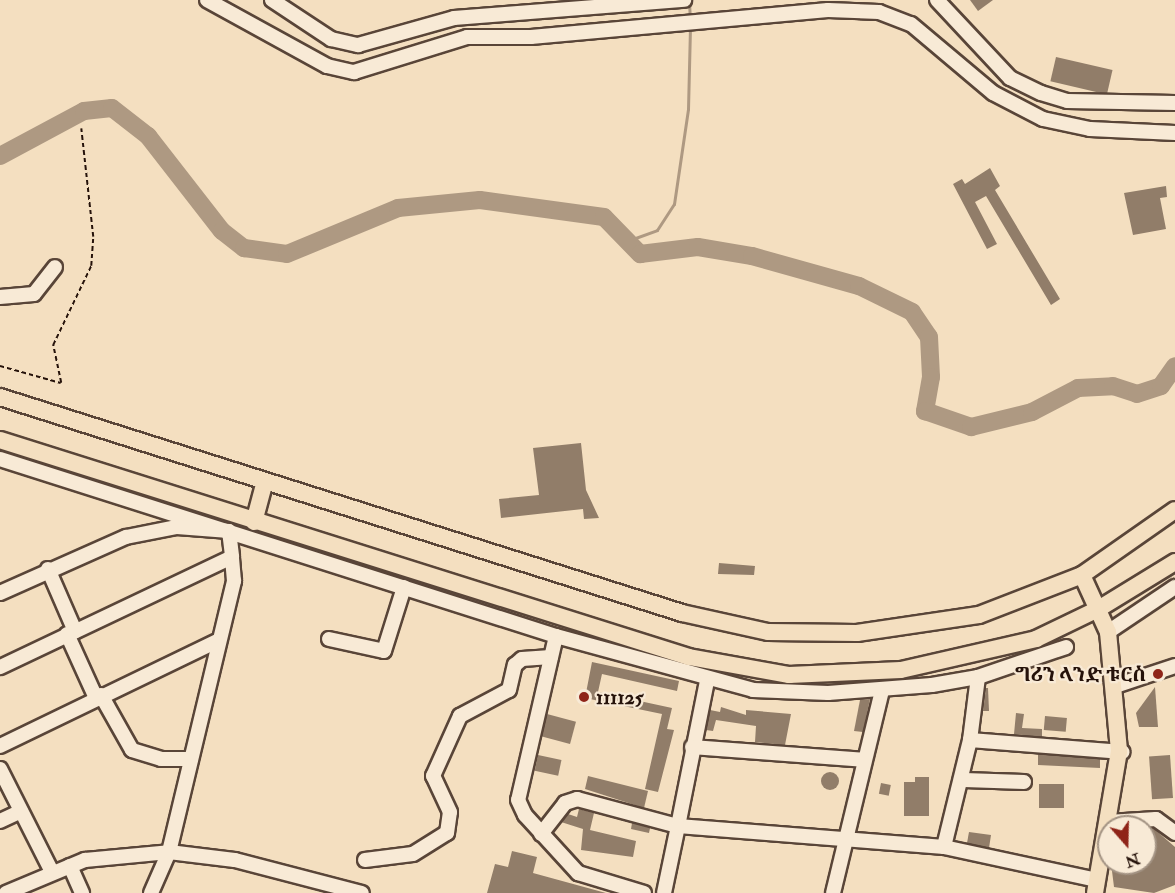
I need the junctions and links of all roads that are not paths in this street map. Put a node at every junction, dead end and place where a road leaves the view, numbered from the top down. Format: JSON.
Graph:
{"nodes":[{"id":1,"x":207,"y":0,"type":"edge"},
{"id":2,"x":272,"y":0,"type":"edge"},
{"id":3,"x":684,"y":0,"type":"edge"},
{"id":4,"x":937,"y":0,"type":"edge"},
{"id":5,"x":1175,"y":103,"type":"edge"},
{"id":6,"x":1175,"y":132,"type":"edge"},
{"id":7,"x":55,"y":267,"type":"dead end"},
{"id":8,"x":0,"y":297,"type":"edge"},
{"id":9,"x":0,"y":397,"type":"edge"},
{"id":10,"x":0,"y":440,"type":"edge"},
{"id":11,"x":0,"y":459,"type":"edge"},
{"id":12,"x":266,"y":481,"type":"junction"},
{"id":13,"x":1175,"y":510,"type":"edge"},
{"id":14,"x":254,"y":522,"type":"junction"},
{"id":15,"x":229,"y":531,"type":"junction"},
{"id":16,"x":232,"y":557,"type":"junction"},
{"id":17,"x":1175,"y":562,"type":"edge"},
{"id":18,"x":48,"y":569,"type":"junction"},
{"id":19,"x":1082,"y":574,"type":"junction"},
{"id":20,"x":404,"y":587,"type":"junction"},
{"id":21,"x":1175,"y":587,"type":"edge"},
{"id":22,"x":0,"y":593,"type":"edge"},
{"id":23,"x":1100,"y":608,"type":"junction"},
{"id":24,"x":1108,"y":632,"type":"junction"},
{"id":25,"x":71,"y":633,"type":"junction"},
{"id":26,"x":556,"y":636,"type":"junction"},
{"id":27,"x":329,"y":639,"type":"dead end"},
{"id":28,"x":219,"y":640,"type":"junction"},
{"id":29,"x":1066,"y":647,"type":"dead end"},
{"id":30,"x":551,"y":657,"type":"junction"},
{"id":31,"x":1175,"y":666,"type":"edge"},
{"id":32,"x":0,"y":667,"type":"edge"},
{"id":33,"x":978,"y":677,"type":"junction"},
{"id":34,"x":707,"y":681,"type":"junction"},
{"id":35,"x":1115,"y":686,"type":"junction"},
{"id":36,"x":882,"y":690,"type":"junction"},
{"id":37,"x":99,"y":697,"type":"junction"},
{"id":38,"x":970,"y":740,"type":"junction"},
{"id":39,"x":0,"y":747,"type":"edge"},
{"id":40,"x":692,"y":747,"type":"junction"},
{"id":41,"x":1121,"y":751,"type":"junction"},
{"id":42,"x":191,"y":759,"type":"junction"},
{"id":43,"x":863,"y":760,"type":"junction"},
{"id":44,"x":0,"y":769,"type":"edge"},
{"id":45,"x":964,"y":780,"type":"junction"},
{"id":46,"x":1024,"y":782,"type":"dead end"},
{"id":47,"x":21,"y":811,"type":"junction"},
{"id":48,"x":1109,"y":815,"type":"edge"},
{"id":49,"x":1157,"y":820,"type":"edge"},
{"id":50,"x":0,"y":821,"type":"edge"},
{"id":51,"x":678,"y":826,"type":"junction"},
{"id":52,"x":1175,"y":833,"type":"edge"},
{"id":53,"x":542,"y":834,"type":"junction"},
{"id":54,"x":844,"y":840,"type":"junction"},
{"id":55,"x":944,"y":847,"type":"junction"},
{"id":56,"x":169,"y":852,"type":"junction"},
{"id":57,"x":365,"y":860,"type":"dead end"},
{"id":58,"x":70,"y":866,"type":"junction"},
{"id":59,"x":51,"y":870,"type":"junction"},
{"id":60,"x":1096,"y":886,"type":"edge"},
{"id":61,"x":6,"y":893,"type":"edge"},
{"id":62,"x":82,"y":893,"type":"edge"},
{"id":63,"x":151,"y":893,"type":"edge"},
{"id":64,"x":362,"y":893,"type":"edge"},
{"id":65,"x":644,"y":893,"type":"edge"},
{"id":66,"x":664,"y":893,"type":"edge"},
{"id":67,"x":834,"y":893,"type":"edge"}],
"edges":[{"from":1,"to":6,"type":"street"},
{"from":2,"to":3,"type":"street"},
{"from":4,"to":5,"type":"street"},
{"from":7,"to":8,"type":"street"},
{"from":9,"to":12,"type":"main road"},
{"from":10,"to":14,"type":"main road"},
{"from":11,"to":15,"type":"street"},
{"from":12,"to":14,"type":"main road"},
{"from":12,"to":19,"type":"main road"},
{"from":13,"to":19,"type":"main road"},
{"from":14,"to":23,"type":"main road"},
{"from":15,"to":16,"type":"street"},
{"from":15,"to":18,"type":"street"},
{"from":15,"to":20,"type":"street"},
{"from":16,"to":25,"type":"street"},
{"from":16,"to":28,"type":"street"},
{"from":17,"to":23,"type":"main road"},
{"from":18,"to":22,"type":"street"},
{"from":18,"to":25,"type":"street"},
{"from":19,"to":23,"type":"main road"},
{"from":20,"to":26,"type":"street"},
{"from":20,"to":27,"type":"street"},
{"from":21,"to":24,"type":"street"},
{"from":23,"to":24,"type":"main road"},
{"from":24,"to":35,"type":"main road"},
{"from":25,"to":32,"type":"street"},
{"from":25,"to":37,"type":"street"},
{"from":26,"to":30,"type":"street"},
{"from":26,"to":34,"type":"street"},
{"from":28,"to":37,"type":"street"},
{"from":28,"to":42,"type":"street"},
{"from":29,"to":33,"type":"street"},
{"from":30,"to":53,"type":"street"},
{"from":30,"to":57,"type":"street"},
{"from":31,"to":35,"type":"street"},
{"from":33,"to":36,"type":"street"},
{"from":33,"to":38,"type":"street"},
{"from":34,"to":36,"type":"street"},
{"from":34,"to":40,"type":"street"},
{"from":35,"to":41,"type":"main road"},
{"from":36,"to":43,"type":"street"},
{"from":37,"to":39,"type":"street"},
{"from":37,"to":42,"type":"street"},
{"from":38,"to":41,"type":"street"},
{"from":38,"to":45,"type":"street"},
{"from":40,"to":43,"type":"street"},
{"from":40,"to":51,"type":"street"},
{"from":41,"to":48,"type":"main road"},
{"from":42,"to":56,"type":"street"},
{"from":43,"to":54,"type":"street"},
{"from":44,"to":47,"type":"street"},
{"from":45,"to":46,"type":"street"},
{"from":45,"to":55,"type":"street"},
{"from":47,"to":50,"type":"street"},
{"from":47,"to":59,"type":"street"},
{"from":49,"to":52,"type":"street"},
{"from":51,"to":53,"type":"street"},
{"from":51,"to":54,"type":"street"},
{"from":51,"to":66,"type":"street"},
{"from":53,"to":65,"type":"street"},
{"from":54,"to":55,"type":"street"},
{"from":54,"to":67,"type":"street"},
{"from":55,"to":60,"type":"street"},
{"from":56,"to":58,"type":"street"},
{"from":56,"to":63,"type":"street"},
{"from":56,"to":64,"type":"street"},
{"from":58,"to":59,"type":"street"},
{"from":58,"to":62,"type":"street"},
{"from":59,"to":61,"type":"street"}]}
